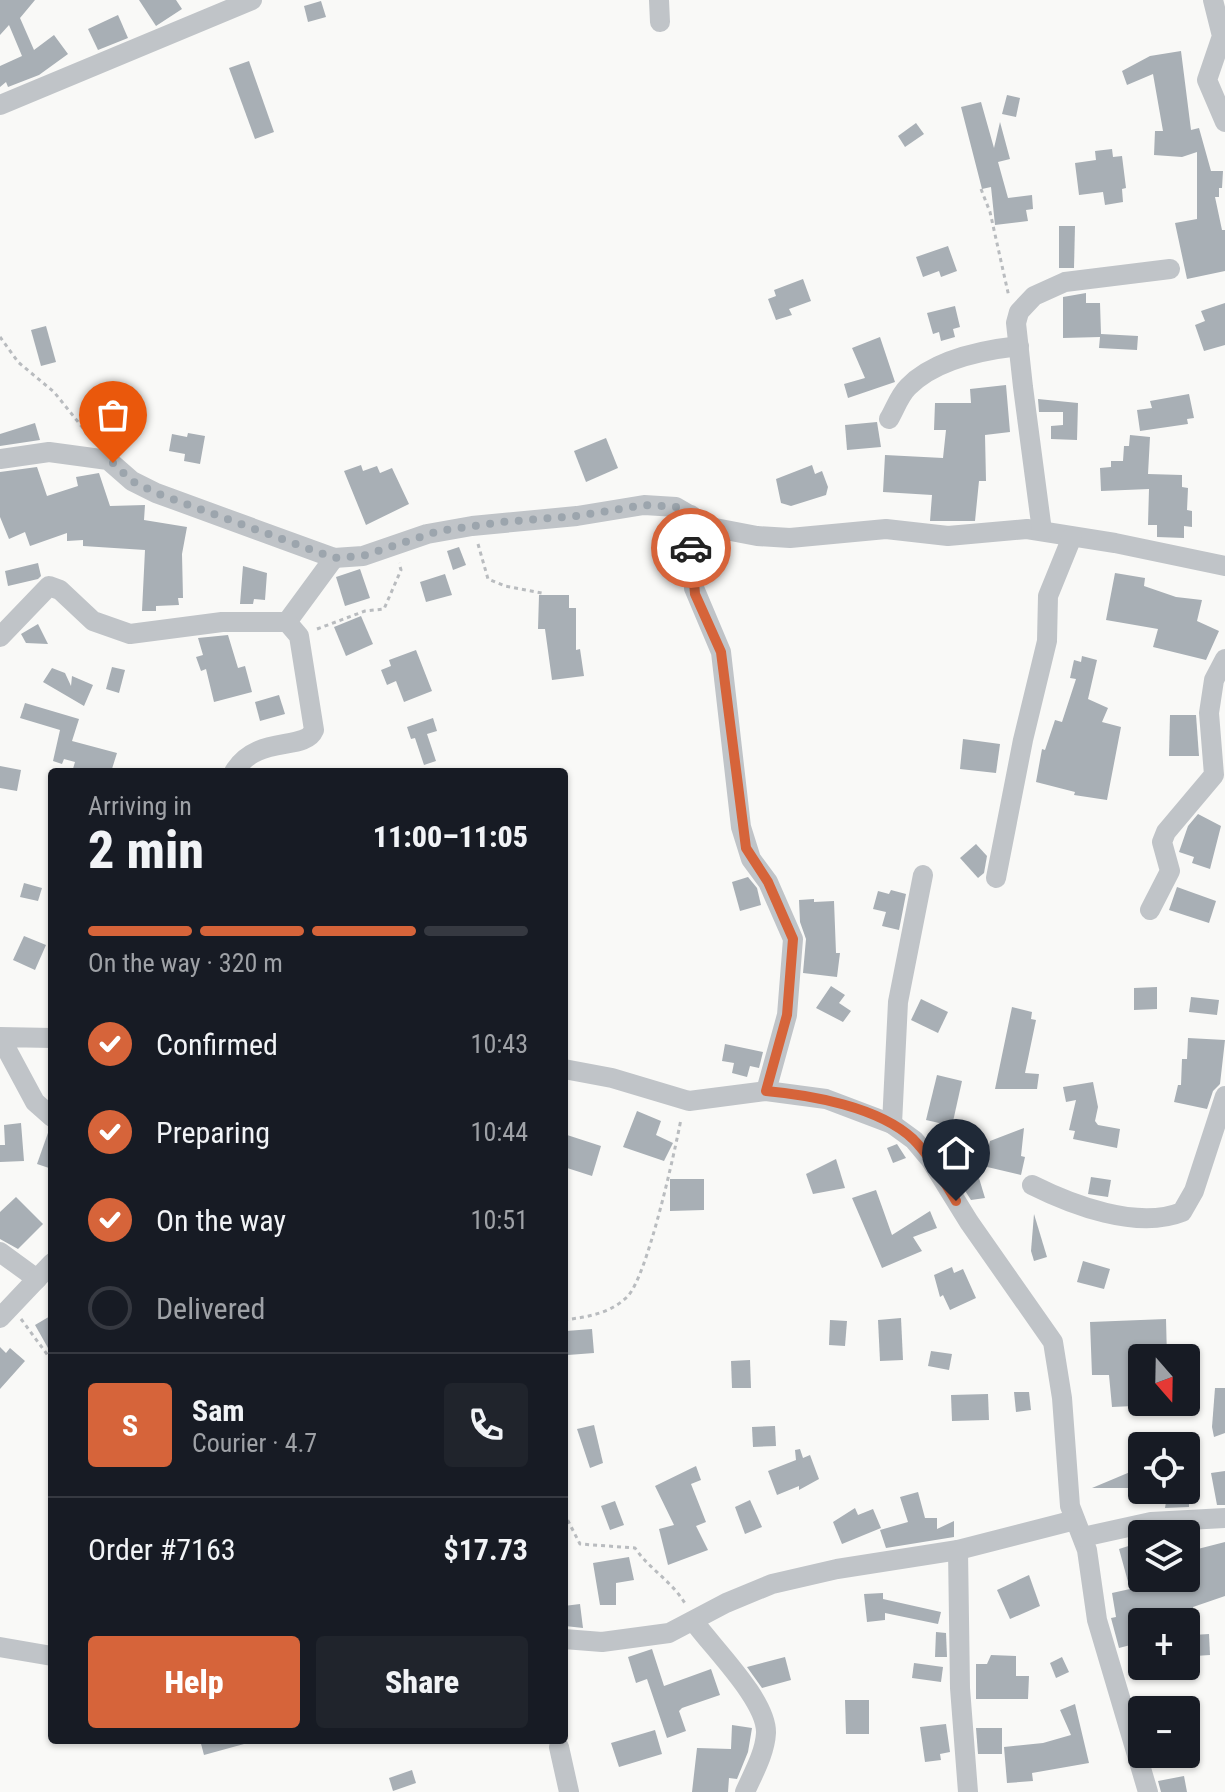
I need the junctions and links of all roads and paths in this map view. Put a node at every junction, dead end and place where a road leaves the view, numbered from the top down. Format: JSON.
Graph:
{"nodes":[{"id":1,"x":252,"y":0,"type":"edge"},
{"id":2,"x":659,"y":0,"type":"edge"},
{"id":3,"x":1213,"y":0,"type":"edge"},
{"id":4,"x":660,"y":22,"type":"dead end"},
{"id":5,"x":0,"y":105,"type":"edge"},
{"id":6,"x":1225,"y":122,"type":"edge"},
{"id":7,"x":981,"y":189,"type":"dead end"},
{"id":8,"x":1170,"y":269,"type":"dead end"},
{"id":9,"x":1016,"y":323,"type":"junction"},
{"id":10,"x":0,"y":337,"type":"edge"},
{"id":11,"x":1019,"y":346,"type":"junction"},
{"id":12,"x":889,"y":419,"type":"dead end"},
{"id":13,"x":0,"y":459,"type":"edge"},
{"id":14,"x":108,"y":460,"type":"junction"},
{"id":15,"x":691,"y":515,"type":"junction"},
{"id":16,"x":472,"y":526,"type":"junction"},
{"id":17,"x":1042,"y":531,"type":"junction"},
{"id":18,"x":1072,"y":537,"type":"junction"},
{"id":19,"x":394,"y":545,"type":"junction"},
{"id":20,"x":334,"y":558,"type":"junction"},
{"id":21,"x":1225,"y":566,"type":"edge"},
{"id":22,"x":542,"y":593,"type":"dead end"},
{"id":23,"x":293,"y":629,"type":"junction"},
{"id":24,"x":0,"y":637,"type":"edge"},
{"id":25,"x":1225,"y":659,"type":"edge"},
{"id":26,"x":237,"y":768,"type":"edge"},
{"id":27,"x":923,"y":875,"type":"dead end"},
{"id":28,"x":996,"y":878,"type":"dead end"},
{"id":29,"x":1150,"y":910,"type":"dead end"},
{"id":30,"x":48,"y":1038,"type":"edge"},
{"id":31,"x":568,"y":1070,"type":"edge"},
{"id":32,"x":766,"y":1091,"type":"junction"},
{"id":33,"x":1225,"y":1096,"type":"edge"},
{"id":34,"x":684,"y":1101,"type":"junction"},
{"id":35,"x":48,"y":1113,"type":"edge"},
{"id":36,"x":892,"y":1124,"type":"junction"},
{"id":37,"x":1032,"y":1185,"type":"dead end"},
{"id":38,"x":0,"y":1252,"type":"edge"},
{"id":39,"x":48,"y":1267,"type":"edge"},
{"id":40,"x":37,"y":1279,"type":"junction"},
{"id":41,"x":5,"y":1312,"type":"edge"},
{"id":42,"x":568,"y":1319,"type":"edge"},
{"id":43,"x":48,"y":1357,"type":"edge"},
{"id":44,"x":1225,"y":1518,"type":"edge"},
{"id":45,"x":568,"y":1523,"type":"edge"},
{"id":46,"x":1079,"y":1528,"type":"junction"},
{"id":47,"x":958,"y":1550,"type":"junction"},
{"id":48,"x":695,"y":1623,"type":"junction"},
{"id":49,"x":568,"y":1640,"type":"edge"},
{"id":50,"x":0,"y":1647,"type":"edge"},
{"id":51,"x":48,"y":1655,"type":"edge"},
{"id":52,"x":559,"y":1747,"type":"dead end"},
{"id":53,"x":569,"y":1792,"type":"edge"},
{"id":54,"x":745,"y":1792,"type":"edge"},
{"id":55,"x":968,"y":1792,"type":"edge"},
{"id":56,"x":1148,"y":1792,"type":"edge"}],
"edges":[{"from":1,"to":5,"type":"street"},
{"from":2,"to":4,"type":"street"},
{"from":3,"to":6,"type":"street"},
{"from":7,"to":9,"type":"path"},
{"from":8,"to":9,"type":"street"},
{"from":9,"to":11,"type":"street"},
{"from":10,"to":14,"type":"path"},
{"from":11,"to":12,"type":"street"},
{"from":11,"to":17,"type":"street"},
{"from":13,"to":14,"type":"street"},
{"from":14,"to":20,"type":"street"},
{"from":15,"to":16,"type":"street"},
{"from":15,"to":17,"type":"street"},
{"from":15,"to":32,"type":"street"},
{"from":16,"to":19,"type":"street"},
{"from":16,"to":22,"type":"path"},
{"from":17,"to":18,"type":"street"},
{"from":18,"to":21,"type":"street"},
{"from":18,"to":28,"type":"street"},
{"from":19,"to":20,"type":"street"},
{"from":19,"to":23,"type":"path"},
{"from":20,"to":23,"type":"street"},
{"from":23,"to":24,"type":"street"},
{"from":23,"to":26,"type":"street"},
{"from":25,"to":29,"type":"street"},
{"from":27,"to":36,"type":"street"},
{"from":30,"to":35,"type":"street"},
{"from":31,"to":34,"type":"street"},
{"from":32,"to":34,"type":"street"},
{"from":32,"to":36,"type":"street"},
{"from":33,"to":37,"type":"street"},
{"from":34,"to":42,"type":"path"},
{"from":36,"to":46,"type":"street"},
{"from":38,"to":40,"type":"street"},
{"from":39,"to":40,"type":"street"},
{"from":40,"to":41,"type":"street"},
{"from":41,"to":43,"type":"path"},
{"from":44,"to":46,"type":"street"},
{"from":45,"to":48,"type":"path"},
{"from":46,"to":47,"type":"street"},
{"from":46,"to":56,"type":"street"},
{"from":47,"to":48,"type":"street"},
{"from":47,"to":55,"type":"street"},
{"from":48,"to":49,"type":"street"},
{"from":48,"to":54,"type":"street"},
{"from":50,"to":51,"type":"street"},
{"from":52,"to":53,"type":"street"}]}
